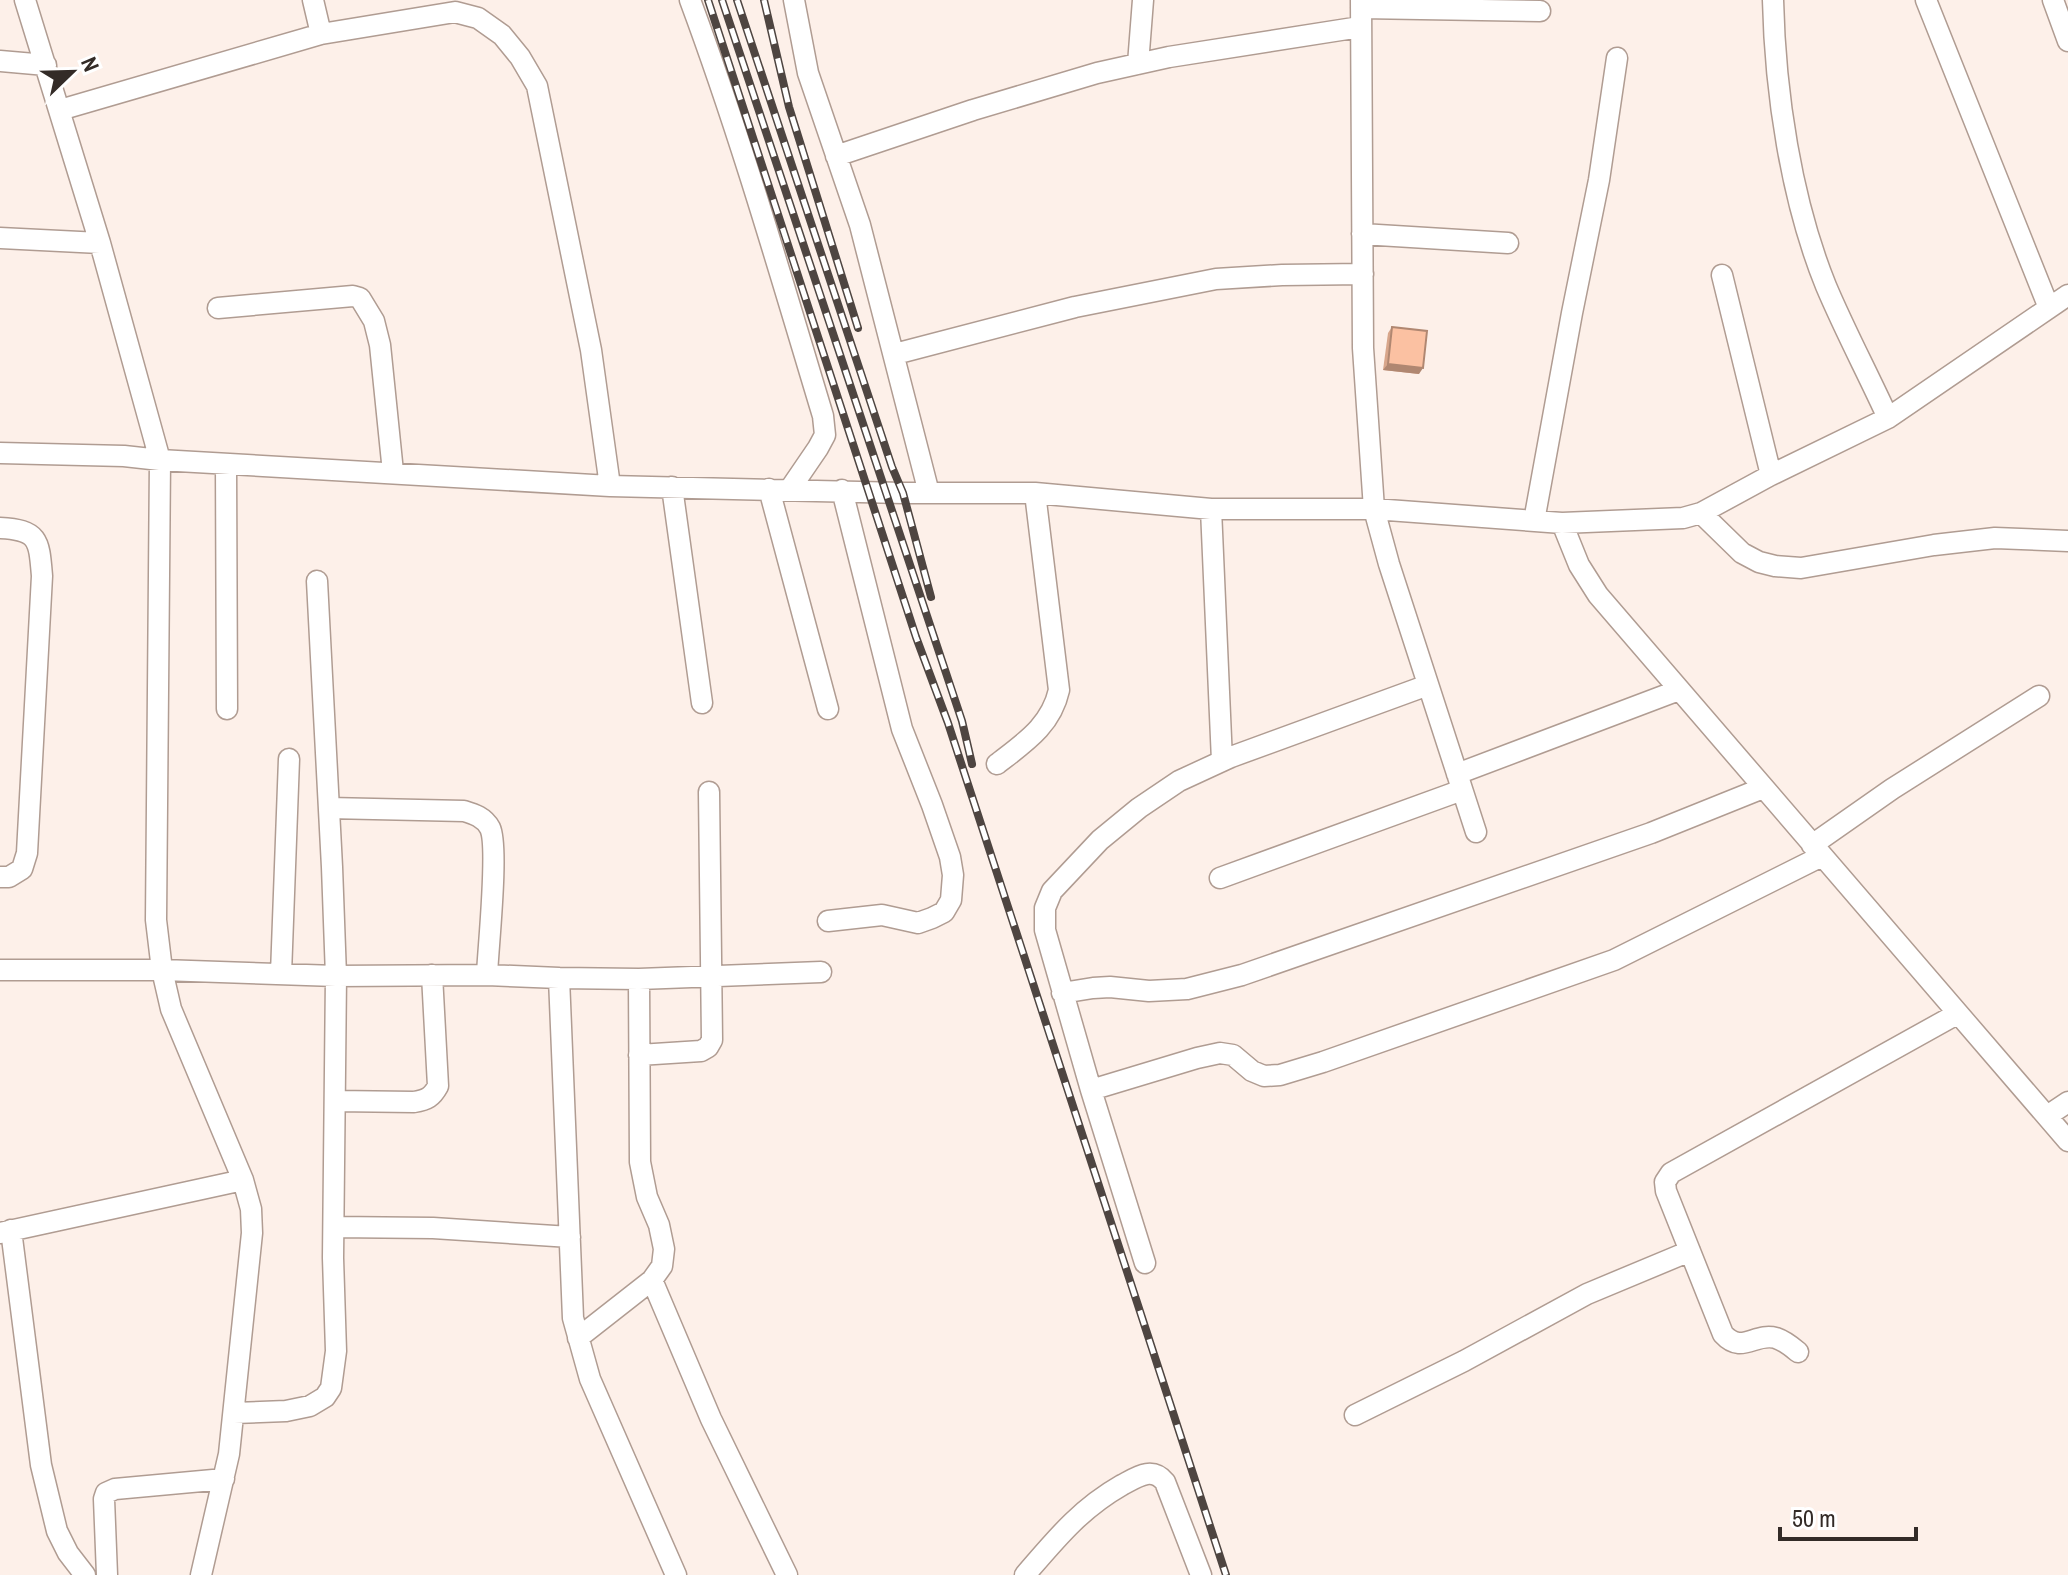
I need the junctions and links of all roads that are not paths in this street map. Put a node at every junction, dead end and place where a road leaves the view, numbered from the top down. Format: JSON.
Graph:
{"nodes":[{"id":1,"x":25,"y":0,"type":"edge"},
{"id":2,"x":313,"y":0,"type":"edge"},
{"id":3,"x":690,"y":0,"type":"edge"},
{"id":4,"x":794,"y":0,"type":"edge"},
{"id":5,"x":1143,"y":0,"type":"edge"},
{"id":6,"x":1773,"y":0,"type":"edge"},
{"id":7,"x":1926,"y":0,"type":"edge"},
{"id":8,"x":2053,"y":0,"type":"edge"},
{"id":9,"x":1540,"y":11,"type":"dead end"},
{"id":10,"x":1361,"y":12,"type":"edge"},
{"id":11,"x":321,"y":34,"type":"junction"},
{"id":12,"x":2068,"y":41,"type":"edge"},
{"id":13,"x":1617,"y":58,"type":"dead end"},
{"id":14,"x":0,"y":61,"type":"edge"},
{"id":15,"x":1138,"y":64,"type":"junction"},
{"id":16,"x":46,"y":65,"type":"junction"},
{"id":17,"x":60,"y":110,"type":"junction"},
{"id":18,"x":836,"y":156,"type":"junction"},
{"id":19,"x":1362,"y":234,"type":"junction"},
{"id":20,"x":0,"y":238,"type":"edge"},
{"id":21,"x":100,"y":243,"type":"junction"},
{"id":22,"x":1508,"y":243,"type":"dead end"},
{"id":23,"x":1363,"y":274,"type":"junction"},
{"id":24,"x":1722,"y":275,"type":"dead end"},
{"id":25,"x":2068,"y":295,"type":"edge"},
{"id":26,"x":218,"y":308,"type":"dead end"},
{"id":27,"x":2049,"y":308,"type":"junction"},
{"id":28,"x":895,"y":354,"type":"junction"},
{"id":29,"x":1888,"y":418,"type":"junction"},
{"id":30,"x":0,"y":453,"type":"edge"},
{"id":31,"x":160,"y":460,"type":"junction"},
{"id":32,"x":226,"y":464,"type":"junction"},
{"id":33,"x":393,"y":472,"type":"junction"},
{"id":34,"x":1771,"y":475,"type":"junction"},
{"id":35,"x":610,"y":486,"type":"junction"},
{"id":36,"x":672,"y":487,"type":"junction"},
{"id":37,"x":769,"y":489,"type":"junction"},
{"id":38,"x":790,"y":489,"type":"junction"},
{"id":39,"x":842,"y":490,"type":"junction"},
{"id":40,"x":929,"y":493,"type":"junction"},
{"id":41,"x":1035,"y":493,"type":"junction"},
{"id":42,"x":1211,"y":509,"type":"junction"},
{"id":43,"x":1374,"y":509,"type":"junction"},
{"id":44,"x":1701,"y":513,"type":"junction"},
{"id":45,"x":1534,"y":521,"type":"junction"},
{"id":46,"x":1562,"y":523,"type":"junction"},
{"id":47,"x":0,"y":528,"type":"edge"},
{"id":48,"x":2068,"y":541,"type":"edge"},
{"id":49,"x":317,"y":581,"type":"dead end"},
{"id":50,"x":1428,"y":685,"type":"junction"},
{"id":51,"x":1679,"y":690,"type":"junction"},
{"id":52,"x":2039,"y":696,"type":"dead end"},
{"id":53,"x":702,"y":703,"type":"dead end"},
{"id":54,"x":227,"y":709,"type":"dead end"},
{"id":55,"x":828,"y":709,"type":"dead end"},
{"id":56,"x":289,"y":759,"type":"dead end"},
{"id":57,"x":1222,"y":761,"type":"junction"},
{"id":58,"x":997,"y":764,"type":"dead end"},
{"id":59,"x":1460,"y":782,"type":"junction"},
{"id":60,"x":1763,"y":788,"type":"junction"},
{"id":61,"x":709,"y":792,"type":"dead end"},
{"id":62,"x":329,"y":808,"type":"junction"},
{"id":63,"x":1476,"y":832,"type":"dead end"},
{"id":64,"x":1817,"y":851,"type":"junction"},
{"id":65,"x":0,"y":877,"type":"edge"},
{"id":66,"x":1220,"y":878,"type":"dead end"},
{"id":67,"x":828,"y":921,"type":"dead end"},
{"id":68,"x":0,"y":970,"type":"edge"},
{"id":69,"x":162,"y":970,"type":"junction"},
{"id":70,"x":821,"y":972,"type":"dead end"},
{"id":71,"x":281,"y":974,"type":"junction"},
{"id":72,"x":432,"y":975,"type":"junction"},
{"id":73,"x":487,"y":975,"type":"junction"},
{"id":74,"x":336,"y":976,"type":"junction"},
{"id":75,"x":711,"y":976,"type":"junction"},
{"id":76,"x":559,"y":978,"type":"junction"},
{"id":77,"x":639,"y":979,"type":"junction"},
{"id":78,"x":1062,"y":993,"type":"junction"},
{"id":79,"x":1957,"y":1014,"type":"junction"},
{"id":80,"x":639,"y":1055,"type":"junction"},
{"id":81,"x":1091,"y":1090,"type":"junction"},
{"id":82,"x":335,"y":1101,"type":"junction"},
{"id":83,"x":2068,"y":1102,"type":"edge"},
{"id":84,"x":2047,"y":1116,"type":"junction"},
{"id":85,"x":2068,"y":1141,"type":"edge"},
{"id":86,"x":243,"y":1180,"type":"junction"},
{"id":87,"x":334,"y":1227,"type":"junction"},
{"id":88,"x":5,"y":1232,"type":"edge"},
{"id":89,"x":570,"y":1237,"type":"junction"},
{"id":90,"x":1690,"y":1251,"type":"junction"},
{"id":91,"x":1145,"y":1263,"type":"dead end"},
{"id":92,"x":652,"y":1280,"type":"junction"},
{"id":93,"x":578,"y":1338,"type":"junction"},
{"id":94,"x":1798,"y":1352,"type":"dead end"},
{"id":95,"x":234,"y":1413,"type":"junction"},
{"id":96,"x":1355,"y":1415,"type":"dead end"},
{"id":97,"x":224,"y":1479,"type":"junction"},
{"id":98,"x":85,"y":1575,"type":"edge"},
{"id":99,"x":107,"y":1575,"type":"edge"},
{"id":100,"x":201,"y":1575,"type":"edge"},
{"id":101,"x":676,"y":1575,"type":"edge"},
{"id":102,"x":787,"y":1575,"type":"edge"},
{"id":103,"x":1025,"y":1575,"type":"edge"},
{"id":104,"x":1201,"y":1575,"type":"edge"}],
"edges":[{"from":1,"to":16,"type":"street"},
{"from":2,"to":11,"type":"street"},
{"from":3,"to":38,"type":"street"},
{"from":4,"to":18,"type":"street"},
{"from":5,"to":15,"type":"street"},
{"from":6,"to":29,"type":"street"},
{"from":7,"to":27,"type":"street"},
{"from":8,"to":12,"type":"street"},
{"from":9,"to":10,"type":"street"},
{"from":10,"to":15,"type":"street"},
{"from":10,"to":19,"type":"street"},
{"from":11,"to":17,"type":"street"},
{"from":11,"to":35,"type":"street"},
{"from":13,"to":45,"type":"street"},
{"from":14,"to":16,"type":"street"},
{"from":15,"to":18,"type":"street"},
{"from":16,"to":17,"type":"street"},
{"from":17,"to":21,"type":"street"},
{"from":18,"to":28,"type":"street"},
{"from":19,"to":22,"type":"street"},
{"from":19,"to":23,"type":"street"},
{"from":20,"to":21,"type":"street"},
{"from":21,"to":31,"type":"street"},
{"from":23,"to":28,"type":"street"},
{"from":23,"to":43,"type":"street"},
{"from":24,"to":34,"type":"street"},
{"from":25,"to":27,"type":"street"},
{"from":26,"to":33,"type":"street"},
{"from":27,"to":29,"type":"street"},
{"from":28,"to":40,"type":"street"},
{"from":29,"to":34,"type":"street"},
{"from":30,"to":31,"type":"street"},
{"from":31,"to":32,"type":"street"},
{"from":31,"to":69,"type":"street"},
{"from":32,"to":33,"type":"street"},
{"from":32,"to":54,"type":"street"},
{"from":33,"to":35,"type":"street"},
{"from":34,"to":44,"type":"street"},
{"from":35,"to":36,"type":"street"},
{"from":36,"to":37,"type":"street"},
{"from":36,"to":53,"type":"street"},
{"from":37,"to":38,"type":"street"},
{"from":37,"to":55,"type":"street"},
{"from":38,"to":39,"type":"street"},
{"from":39,"to":40,"type":"street"},
{"from":39,"to":67,"type":"street"},
{"from":40,"to":41,"type":"street"},
{"from":41,"to":42,"type":"street"},
{"from":41,"to":58,"type":"street"},
{"from":42,"to":43,"type":"street"},
{"from":42,"to":57,"type":"street"},
{"from":43,"to":45,"type":"street"},
{"from":43,"to":50,"type":"street"},
{"from":44,"to":46,"type":"street"},
{"from":44,"to":48,"type":"street"},
{"from":45,"to":46,"type":"street"},
{"from":46,"to":51,"type":"street"},
{"from":47,"to":65,"type":"street"},
{"from":49,"to":62,"type":"street"},
{"from":50,"to":57,"type":"street"},
{"from":50,"to":59,"type":"street"},
{"from":51,"to":59,"type":"street"},
{"from":51,"to":60,"type":"street"},
{"from":52,"to":64,"type":"street"},
{"from":56,"to":71,"type":"street"},
{"from":57,"to":78,"type":"street"},
{"from":59,"to":63,"type":"street"},
{"from":59,"to":66,"type":"street"},
{"from":60,"to":64,"type":"street"},
{"from":60,"to":78,"type":"street"},
{"from":61,"to":75,"type":"street"},
{"from":62,"to":73,"type":"street"},
{"from":62,"to":74,"type":"street"},
{"from":64,"to":79,"type":"street"},
{"from":64,"to":81,"type":"street"},
{"from":68,"to":69,"type":"street"},
{"from":69,"to":71,"type":"street"},
{"from":69,"to":86,"type":"street"},
{"from":70,"to":75,"type":"street"},
{"from":71,"to":74,"type":"street"},
{"from":72,"to":73,"type":"street"},
{"from":72,"to":74,"type":"street"},
{"from":72,"to":82,"type":"street"},
{"from":73,"to":76,"type":"street"},
{"from":74,"to":82,"type":"street"},
{"from":75,"to":77,"type":"street"},
{"from":75,"to":80,"type":"street"},
{"from":76,"to":77,"type":"street"},
{"from":76,"to":89,"type":"street"},
{"from":77,"to":80,"type":"street"},
{"from":78,"to":81,"type":"street"},
{"from":79,"to":84,"type":"street"},
{"from":79,"to":90,"type":"street"},
{"from":80,"to":92,"type":"street"},
{"from":81,"to":91,"type":"street"},
{"from":82,"to":87,"type":"street"},
{"from":83,"to":84,"type":"street"},
{"from":84,"to":85,"type":"street"},
{"from":86,"to":88,"type":"street"},
{"from":86,"to":95,"type":"street"},
{"from":87,"to":89,"type":"street"},
{"from":87,"to":95,"type":"street"},
{"from":88,"to":98,"type":"street"},
{"from":89,"to":93,"type":"street"},
{"from":90,"to":94,"type":"street"},
{"from":90,"to":96,"type":"street"},
{"from":92,"to":93,"type":"street"},
{"from":92,"to":102,"type":"street"},
{"from":93,"to":101,"type":"street"},
{"from":95,"to":97,"type":"street"},
{"from":97,"to":99,"type":"street"},
{"from":97,"to":100,"type":"street"},
{"from":103,"to":104,"type":"street"}]}
